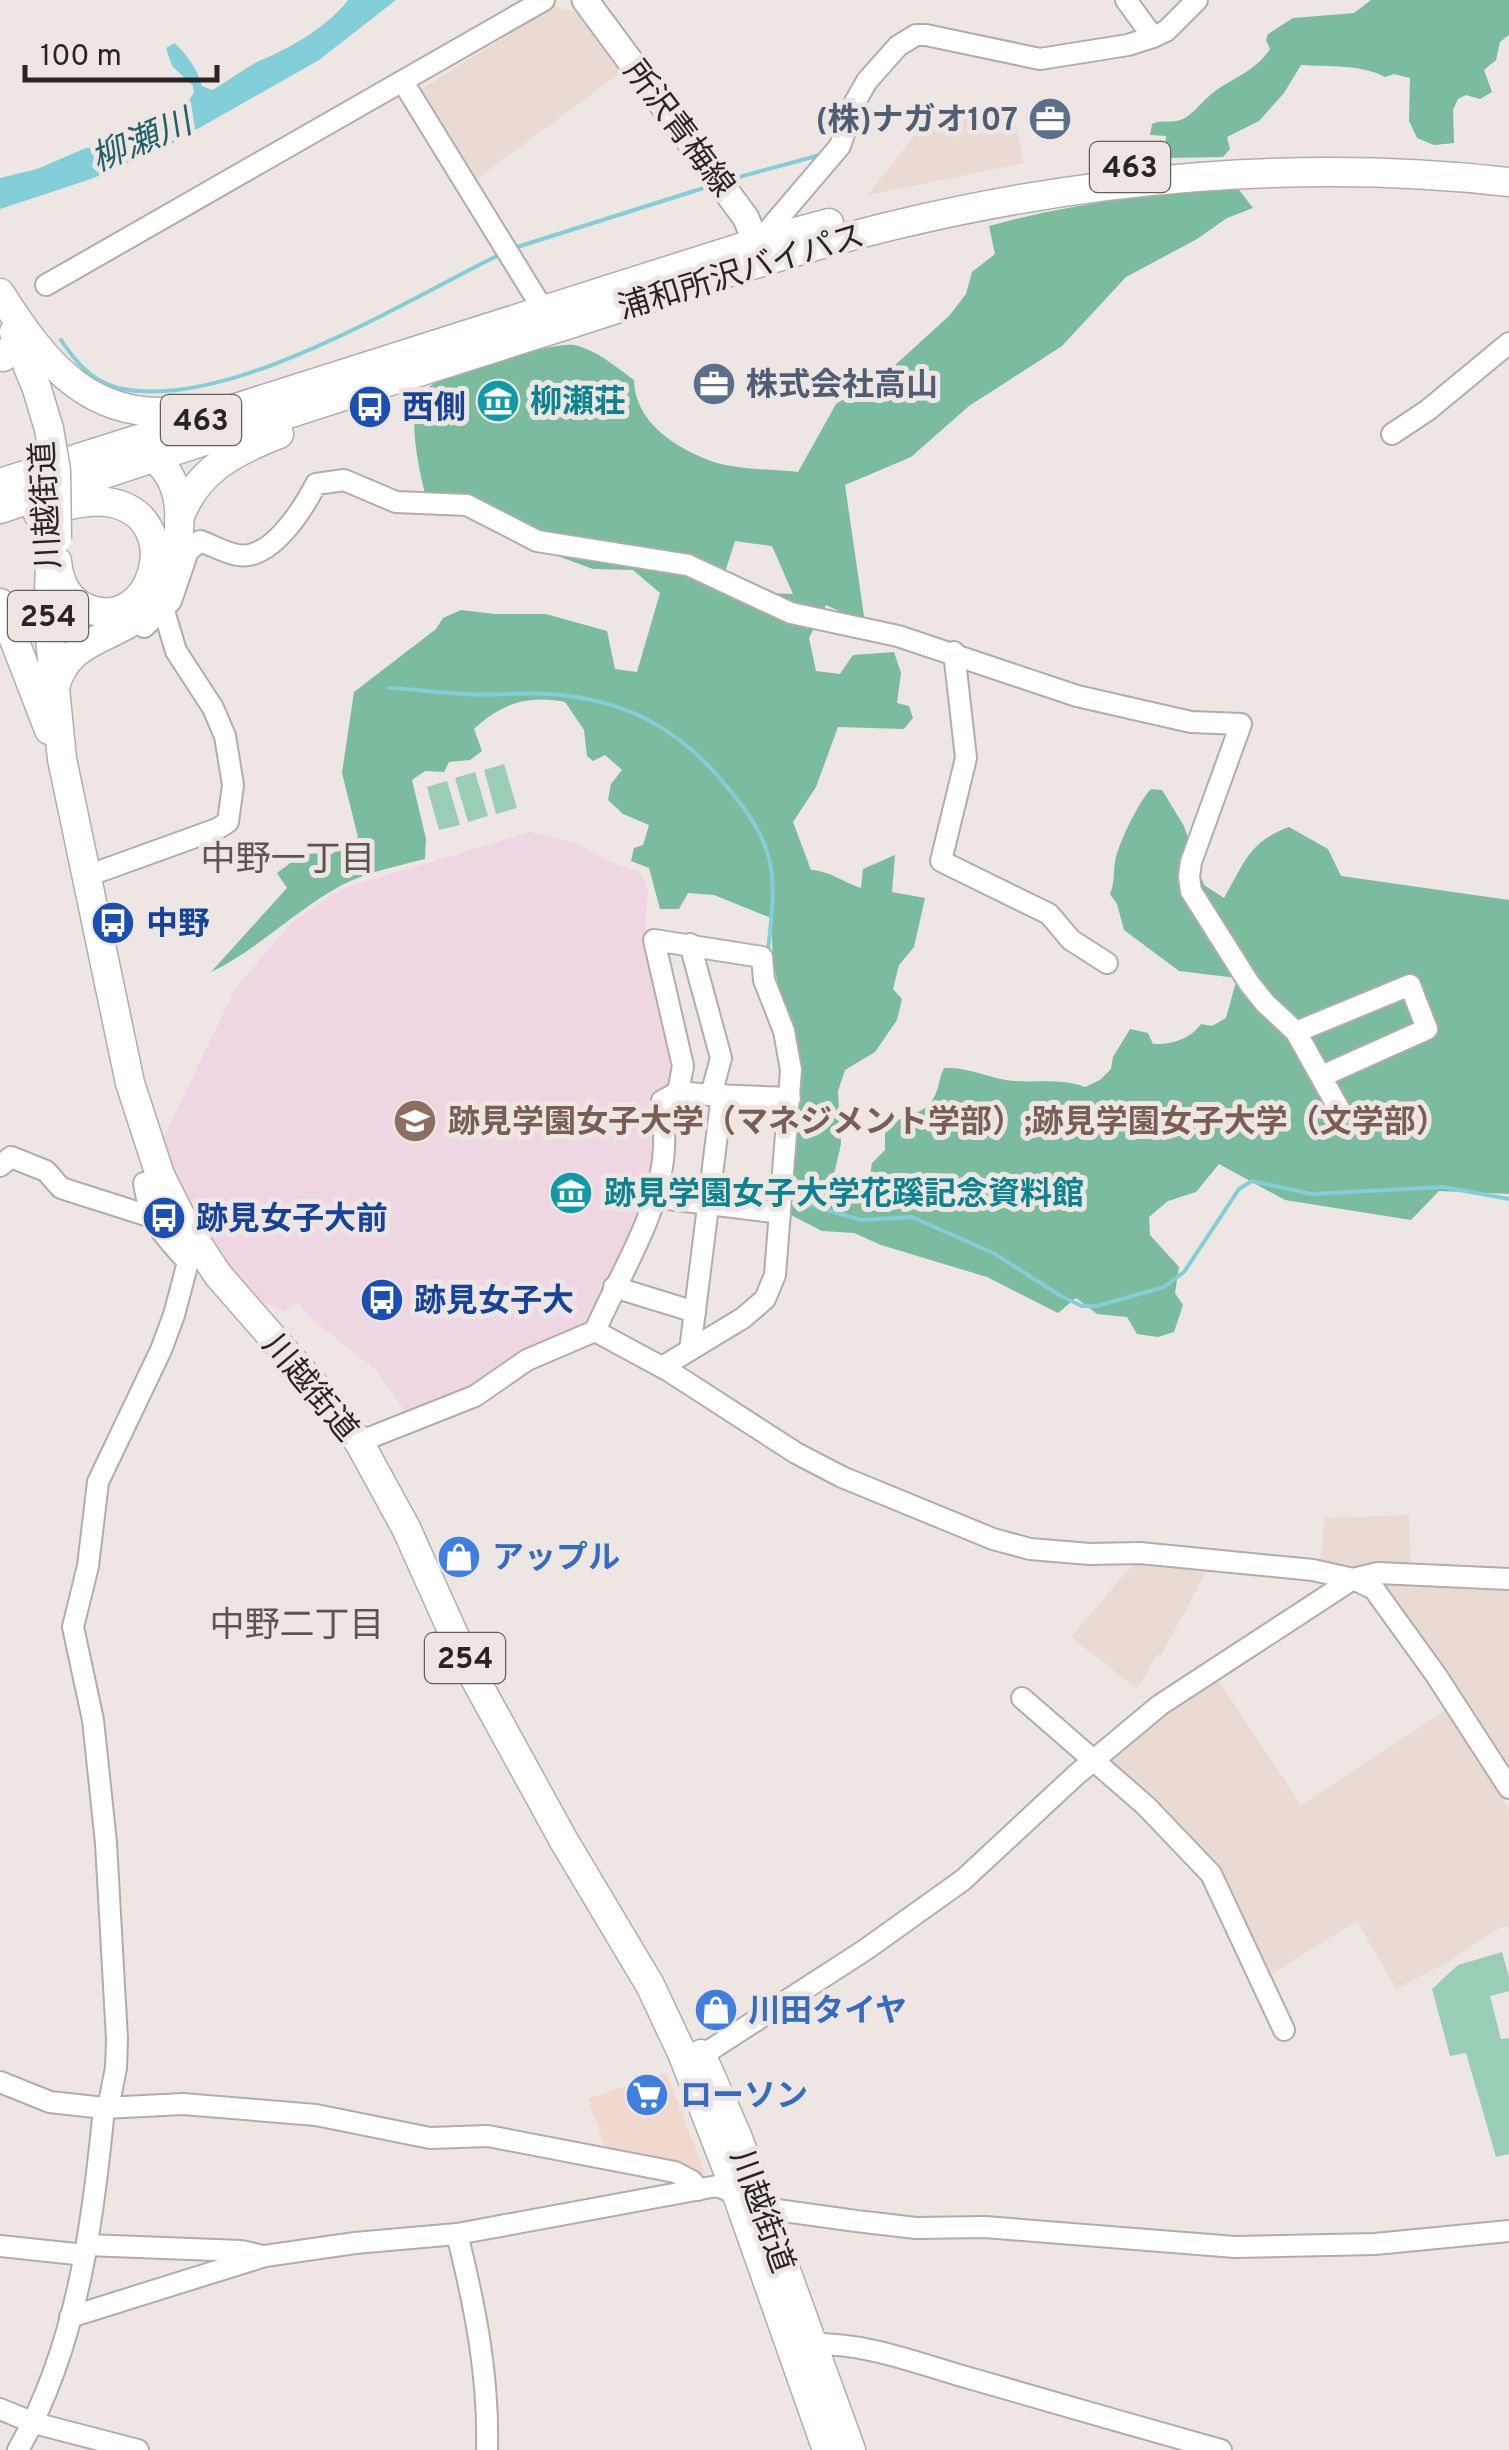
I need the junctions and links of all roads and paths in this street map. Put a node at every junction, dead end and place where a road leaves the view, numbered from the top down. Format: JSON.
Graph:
{"nodes":[{"id":1,"x":544,"y":0,"type":"edge"},
{"id":2,"x":585,"y":0,"type":"edge"},
{"id":3,"x":1126,"y":0,"type":"edge"},
{"id":4,"x":1196,"y":0,"type":"edge"},
{"id":5,"x":1153,"y":37,"type":"junction"},
{"id":6,"x":403,"y":82,"type":"junction"},
{"id":7,"x":1509,"y":163,"type":"edge"},
{"id":8,"x":1509,"y":182,"type":"edge"},
{"id":9,"x":128,"y":236,"type":"junction"},
{"id":10,"x":760,"y":252,"type":"junction"},
{"id":11,"x":72,"y":256,"type":"dead end"},
{"id":12,"x":46,"y":284,"type":"dead end"},
{"id":13,"x":0,"y":293,"type":"edge"},
{"id":14,"x":0,"y":303,"type":"edge"},
{"id":15,"x":544,"y":310,"type":"junction"},
{"id":16,"x":0,"y":317,"type":"edge"},
{"id":17,"x":1509,"y":343,"type":"edge"},
{"id":18,"x":1,"y":350,"type":"edge"},
{"id":19,"x":474,"y":354,"type":"junction"},
{"id":20,"x":378,"y":363,"type":"junction"},
{"id":21,"x":204,"y":407,"type":"junction"},
{"id":22,"x":42,"y":431,"type":"junction"},
{"id":23,"x":1392,"y":434,"type":"dead end"},
{"id":24,"x":154,"y":458,"type":"junction"},
{"id":25,"x":8,"y":475,"type":"edge"},
{"id":26,"x":0,"y":506,"type":"edge"},
{"id":27,"x":179,"y":521,"type":"junction"},
{"id":28,"x":0,"y":525,"type":"edge"},
{"id":29,"x":50,"y":539,"type":"junction"},
{"id":30,"x":0,"y":603,"type":"edge"},
{"id":31,"x":164,"y":611,"type":"junction"},
{"id":32,"x":954,"y":652,"type":"junction"},
{"id":33,"x":94,"y":654,"type":"dead end"},
{"id":34,"x":54,"y":694,"type":"junction"},
{"id":35,"x":59,"y":752,"type":"junction"},
{"id":36,"x":87,"y":876,"type":"junction"},
{"id":37,"x":690,"y":944,"type":"junction"},
{"id":38,"x":1107,"y":963,"type":"dead end"},
{"id":39,"x":1296,"y":1032,"type":"junction"},
{"id":40,"x":1322,"y":1076,"type":"junction"},
{"id":41,"x":678,"y":1092,"type":"junction"},
{"id":42,"x":716,"y":1095,"type":"junction"},
{"id":43,"x":790,"y":1098,"type":"junction"},
{"id":44,"x":1339,"y":1110,"type":"dead end"},
{"id":45,"x":0,"y":1166,"type":"edge"},
{"id":46,"x":144,"y":1183,"type":"dead end"},
{"id":47,"x":653,"y":1197,"type":"junction"},
{"id":48,"x":710,"y":1204,"type":"junction"},
{"id":49,"x":157,"y":1209,"type":"junction"},
{"id":50,"x":780,"y":1212,"type":"junction"},
{"id":51,"x":192,"y":1254,"type":"junction"},
{"id":52,"x":614,"y":1287,"type":"junction"},
{"id":53,"x":695,"y":1312,"type":"junction"},
{"id":54,"x":595,"y":1331,"type":"junction"},
{"id":55,"x":690,"y":1350,"type":"junction"},
{"id":56,"x":662,"y":1366,"type":"junction"},
{"id":57,"x":359,"y":1442,"type":"junction"},
{"id":58,"x":1509,"y":1578,"type":"edge"},
{"id":59,"x":1353,"y":1579,"type":"junction"},
{"id":60,"x":1022,"y":1698,"type":"dead end"},
{"id":61,"x":1094,"y":1760,"type":"junction"},
{"id":62,"x":1509,"y":1788,"type":"edge"},
{"id":63,"x":650,"y":1985,"type":"junction"},
{"id":64,"x":1284,"y":2030,"type":"dead end"},
{"id":65,"x":701,"y":2056,"type":"junction"},
{"id":66,"x":0,"y":2082,"type":"edge"},
{"id":67,"x":106,"y":2108,"type":"junction"},
{"id":68,"x":698,"y":2190,"type":"junction"},
{"id":69,"x":749,"y":2198,"type":"junction"},
{"id":70,"x":1509,"y":2231,"type":"edge"},
{"id":71,"x":457,"y":2234,"type":"junction"},
{"id":72,"x":0,"y":2246,"type":"edge"},
{"id":73,"x":86,"y":2250,"type":"junction"},
{"id":74,"x":265,"y":2256,"type":"junction"},
{"id":75,"x":70,"y":2316,"type":"junction"},
{"id":76,"x":799,"y":2344,"type":"junction"},
{"id":77,"x":0,"y":2409,"type":"edge"},
{"id":78,"x":34,"y":2423,"type":"junction"},
{"id":79,"x":18,"y":2450,"type":"edge"},
{"id":80,"x":138,"y":2450,"type":"edge"},
{"id":81,"x":487,"y":2450,"type":"edge"},
{"id":82,"x":827,"y":2450,"type":"edge"},
{"id":83,"x":851,"y":2450,"type":"edge"},
{"id":84,"x":1221,"y":2450,"type":"edge"}],
"edges":[{"from":1,"to":6,"type":"street"},
{"from":2,"to":10,"type":"main road","name":"所沢青梅線"},
{"from":3,"to":5,"type":"street"},
{"from":4,"to":5,"type":"street"},
{"from":5,"to":10,"type":"street"},
{"from":6,"to":9,"type":"street"},
{"from":6,"to":15,"type":"street"},
{"from":7,"to":10,"type":"highway","name":"浦和所沢バイパス","number":"463"},
{"from":8,"to":10,"type":"highway","name":"浦和所沢バイパス","number":"463"},
{"from":9,"to":11,"type":"street"},
{"from":9,"to":12,"type":"street"},
{"from":10,"to":15,"type":"highway","name":"浦和所沢バイパス","number":"463"},
{"from":10,"to":19,"type":"highway","name":"浦和所沢バイパス","number":"463"},
{"from":13,"to":21,"type":"highway"},
{"from":14,"to":22,"type":"highway"},
{"from":15,"to":20,"type":"highway","name":"浦和所沢バイパス","number":"463"},
{"from":16,"to":22,"type":"highway","name":"川越街道","number":"254"},
{"from":17,"to":23,"type":"street"},
{"from":18,"to":22,"type":"highway","name":"川越街道","number":"254"},
{"from":19,"to":24,"type":"highway","name":"浦和所沢バイパス","number":"463"},
{"from":19,"to":27,"type":"highway"},
{"from":20,"to":21,"type":"highway"},
{"from":20,"to":25,"type":"highway","name":"浦和所沢バイパス","number":"463"},
{"from":21,"to":25,"type":"highway","number":"463"},
{"from":22,"to":29,"type":"highway","name":"川越街道","number":"254"},
{"from":24,"to":25,"type":"highway"},
{"from":24,"to":26,"type":"highway","name":"浦和所沢バイパス","number":"463"},
{"from":24,"to":27,"type":"highway"},
{"from":27,"to":34,"type":"highway"},
{"from":28,"to":29,"type":"highway"},
{"from":29,"to":34,"type":"highway","name":"川越街道","number":"254"},
{"from":29,"to":35,"type":"highway","name":"川越街道","number":"254"},
{"from":30,"to":35,"type":"highway"},
{"from":31,"to":32,"type":"street"},
{"from":31,"to":33,"type":"street"},
{"from":31,"to":36,"type":"street"},
{"from":32,"to":38,"type":"street"},
{"from":32,"to":39,"type":"street"},
{"from":34,"to":35,"type":"highway","name":"川越街道","number":"254"},
{"from":35,"to":36,"type":"highway","name":"川越街道","number":"254"},
{"from":36,"to":49,"type":"highway","name":"川越街道","number":"254"},
{"from":37,"to":41,"type":"street"},
{"from":37,"to":42,"type":"street"},
{"from":37,"to":43,"type":"street"},
{"from":39,"to":40,"type":"street"},
{"from":39,"to":40,"type":"street"},
{"from":40,"to":44,"type":"street"},
{"from":41,"to":42,"type":"street"},
{"from":41,"to":47,"type":"street"},
{"from":42,"to":43,"type":"street"},
{"from":42,"to":48,"type":"street"},
{"from":43,"to":50,"type":"street"},
{"from":45,"to":49,"type":"street"},
{"from":46,"to":49,"type":"street"},
{"from":47,"to":48,"type":"street"},
{"from":47,"to":52,"type":"street"},
{"from":48,"to":50,"type":"street"},
{"from":48,"to":53,"type":"street"},
{"from":49,"to":51,"type":"highway","name":"川越街道","number":"254"},
{"from":50,"to":55,"type":"street"},
{"from":51,"to":57,"type":"highway","name":"川越街道","number":"254"},
{"from":51,"to":67,"type":"street"},
{"from":52,"to":53,"type":"street"},
{"from":52,"to":54,"type":"street"},
{"from":53,"to":55,"type":"street"},
{"from":54,"to":56,"type":"street"},
{"from":54,"to":57,"type":"street"},
{"from":55,"to":56,"type":"street"},
{"from":56,"to":59,"type":"street"},
{"from":57,"to":63,"type":"highway","name":"川越街道","number":"254"},
{"from":58,"to":59,"type":"street"},
{"from":59,"to":61,"type":"street"},
{"from":59,"to":62,"type":"street"},
{"from":60,"to":61,"type":"street"},
{"from":61,"to":64,"type":"street"},
{"from":61,"to":65,"type":"street"},
{"from":63,"to":65,"type":"highway","name":"川越街道","number":"254"},
{"from":63,"to":69,"type":"highway","name":"川越街道","number":"254"},
{"from":65,"to":69,"type":"highway","name":"川越街道","number":"254"},
{"from":66,"to":67,"type":"street"},
{"from":67,"to":68,"type":"street"},
{"from":67,"to":73,"type":"street"},
{"from":68,"to":69,"type":"street"},
{"from":68,"to":71,"type":"street"},
{"from":69,"to":70,"type":"street"},
{"from":69,"to":76,"type":"highway","name":"川越街道","number":"254"},
{"from":71,"to":74,"type":"street"},
{"from":71,"to":81,"type":"street"},
{"from":72,"to":73,"type":"street"},
{"from":73,"to":74,"type":"street"},
{"from":73,"to":75,"type":"street"},
{"from":74,"to":75,"type":"street"},
{"from":75,"to":78,"type":"street"},
{"from":76,"to":82,"type":"highway","name":"川越街道","number":"254"},
{"from":76,"to":83,"type":"highway","name":"川越街道","number":"254"},
{"from":76,"to":84,"type":"street"},
{"from":77,"to":78,"type":"street"},
{"from":78,"to":79,"type":"street"},
{"from":78,"to":80,"type":"street"}]}
